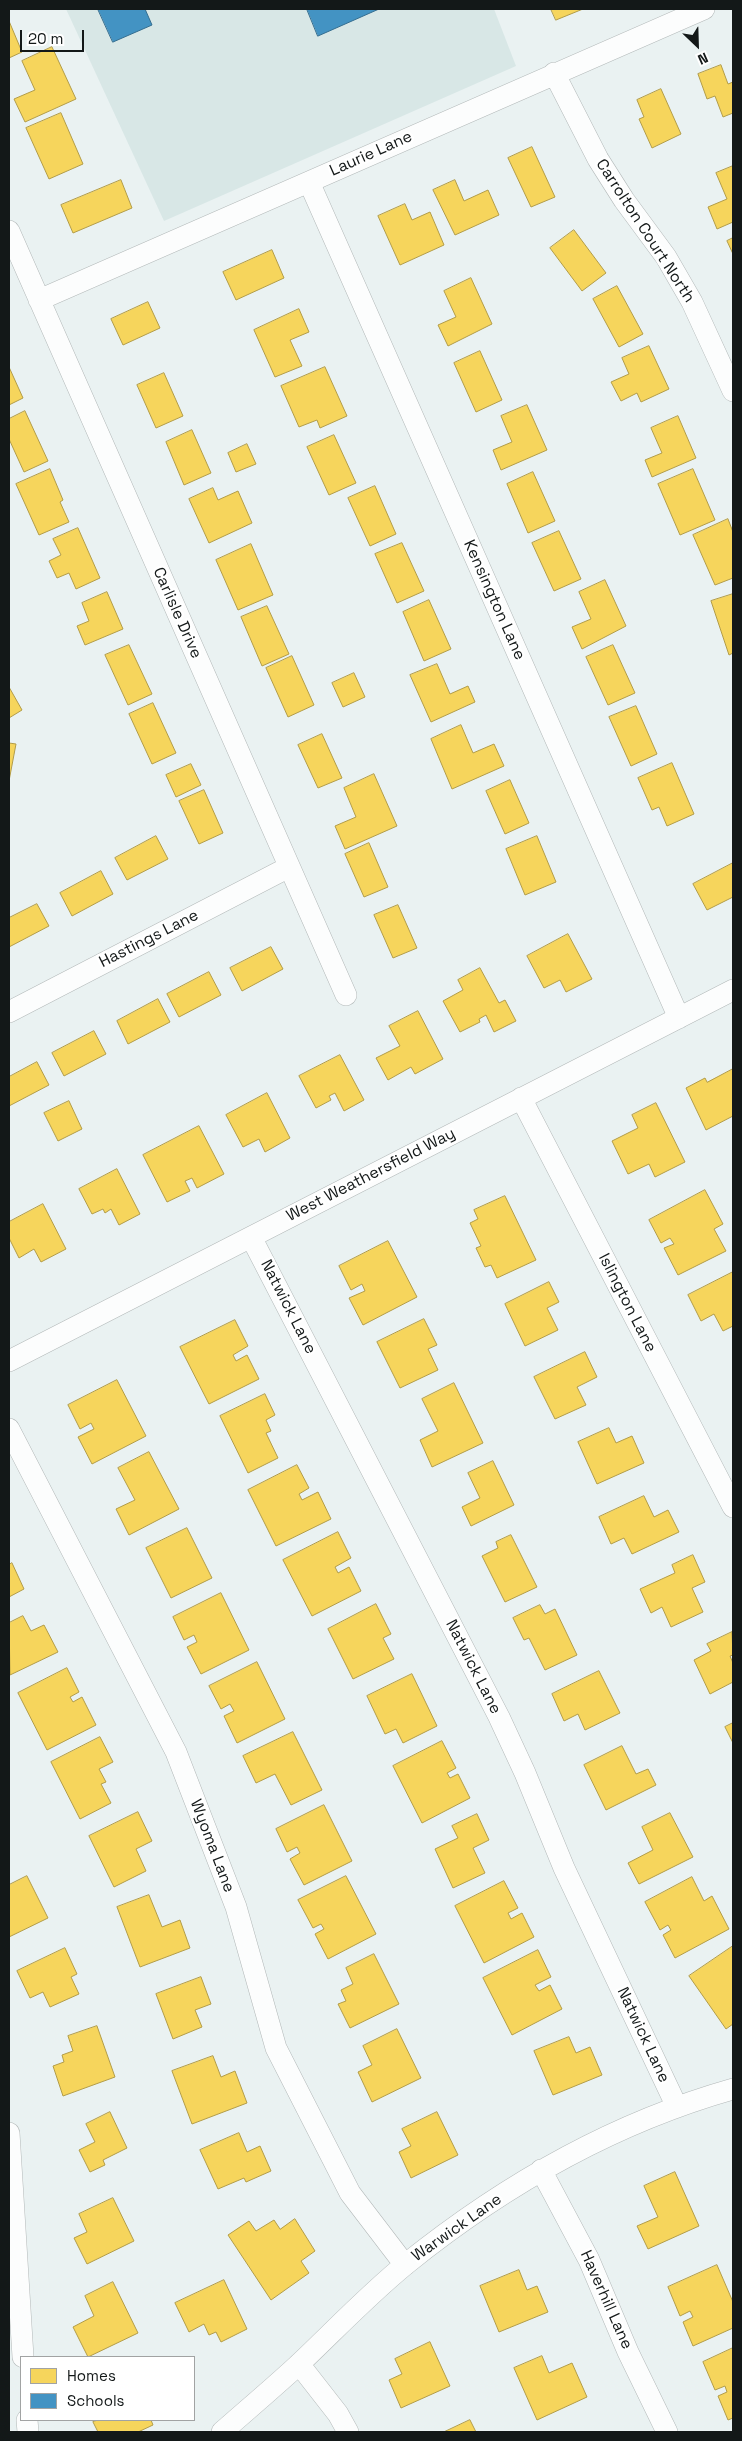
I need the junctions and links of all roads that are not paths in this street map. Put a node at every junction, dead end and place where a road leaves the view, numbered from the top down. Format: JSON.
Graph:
{"nodes":[{"id":1,"x":704,"y":9,"type":"edge"},
{"id":2,"x":667,"y":16,"type":"edge"},
{"id":3,"x":554,"y":73,"type":"junction"},
{"id":4,"x":309,"y":182,"type":"junction"},
{"id":5,"x":9,"y":232,"type":"edge"},
{"id":6,"x":39,"y":300,"type":"junction"},
{"id":7,"x":733,"y":391,"type":"edge"},
{"id":8,"x":289,"y":867,"type":"junction"},
{"id":9,"x":733,"y":990,"type":"edge"},
{"id":10,"x":346,"y":995,"type":"dead end"},
{"id":11,"x":9,"y":1012,"type":"edge"},
{"id":12,"x":679,"y":1018,"type":"junction"},
{"id":13,"x":521,"y":1098,"type":"junction"},
{"id":14,"x":251,"y":1236,"type":"junction"},
{"id":15,"x":9,"y":1361,"type":"edge"},
{"id":16,"x":9,"y":1429,"type":"edge"},
{"id":17,"x":733,"y":1507,"type":"edge"},
{"id":18,"x":733,"y":2089,"type":"edge"},
{"id":19,"x":677,"y":2107,"type":"junction"},
{"id":20,"x":9,"y":2133,"type":"edge"},
{"id":21,"x":542,"y":2170,"type":"junction"},
{"id":22,"x":405,"y":2265,"type":"junction"},
{"id":23,"x":23,"y":2356,"type":"edge"},
{"id":24,"x":299,"y":2364,"type":"junction"},
{"id":25,"x":222,"y":2432,"type":"edge"},
{"id":26,"x":348,"y":2432,"type":"edge"},
{"id":27,"x":666,"y":2432,"type":"edge"}],
"edges":[{"from":1,"to":2,"type":"street","name":"Laurie Lane"},
{"from":2,"to":3,"type":"street","name":"Laurie Lane"},
{"from":3,"to":4,"type":"street","name":"Laurie Lane"},
{"from":3,"to":7,"type":"street","name":"Carrolton Court North"},
{"from":4,"to":6,"type":"street","name":"Laurie Lane"},
{"from":4,"to":12,"type":"street","name":"Kensington Lane"},
{"from":5,"to":6,"type":"street","name":"Carlisle Drive"},
{"from":6,"to":8,"type":"street","name":"Carlisle Drive"},
{"from":8,"to":10,"type":"street","name":"Carlisle Drive"},
{"from":8,"to":11,"type":"street","name":"Hastings Lane"},
{"from":9,"to":12,"type":"street","name":"West Weathersfield Way"},
{"from":12,"to":13,"type":"street","name":"West Weathersfield Way"},
{"from":13,"to":14,"type":"street","name":"West Weathersfield Way"},
{"from":13,"to":17,"type":"street","name":"Islington Lane"},
{"from":14,"to":15,"type":"street","name":"West Weathersfield Way"},
{"from":14,"to":19,"type":"street","name":"Natwick Lane"},
{"from":16,"to":22,"type":"street","name":"Wyoma Lane"},
{"from":18,"to":19,"type":"street","name":"Warwick Lane"},
{"from":19,"to":21,"type":"street","name":"Warwick Lane"},
{"from":20,"to":23,"type":"street"},
{"from":21,"to":22,"type":"street","name":"Warwick Lane"},
{"from":21,"to":27,"type":"street","name":"Haverhill Lane"},
{"from":22,"to":24,"type":"street","name":"Warwick Lane"},
{"from":24,"to":25,"type":"street","name":"Warwick Lane"},
{"from":24,"to":26,"type":"street"}]}
